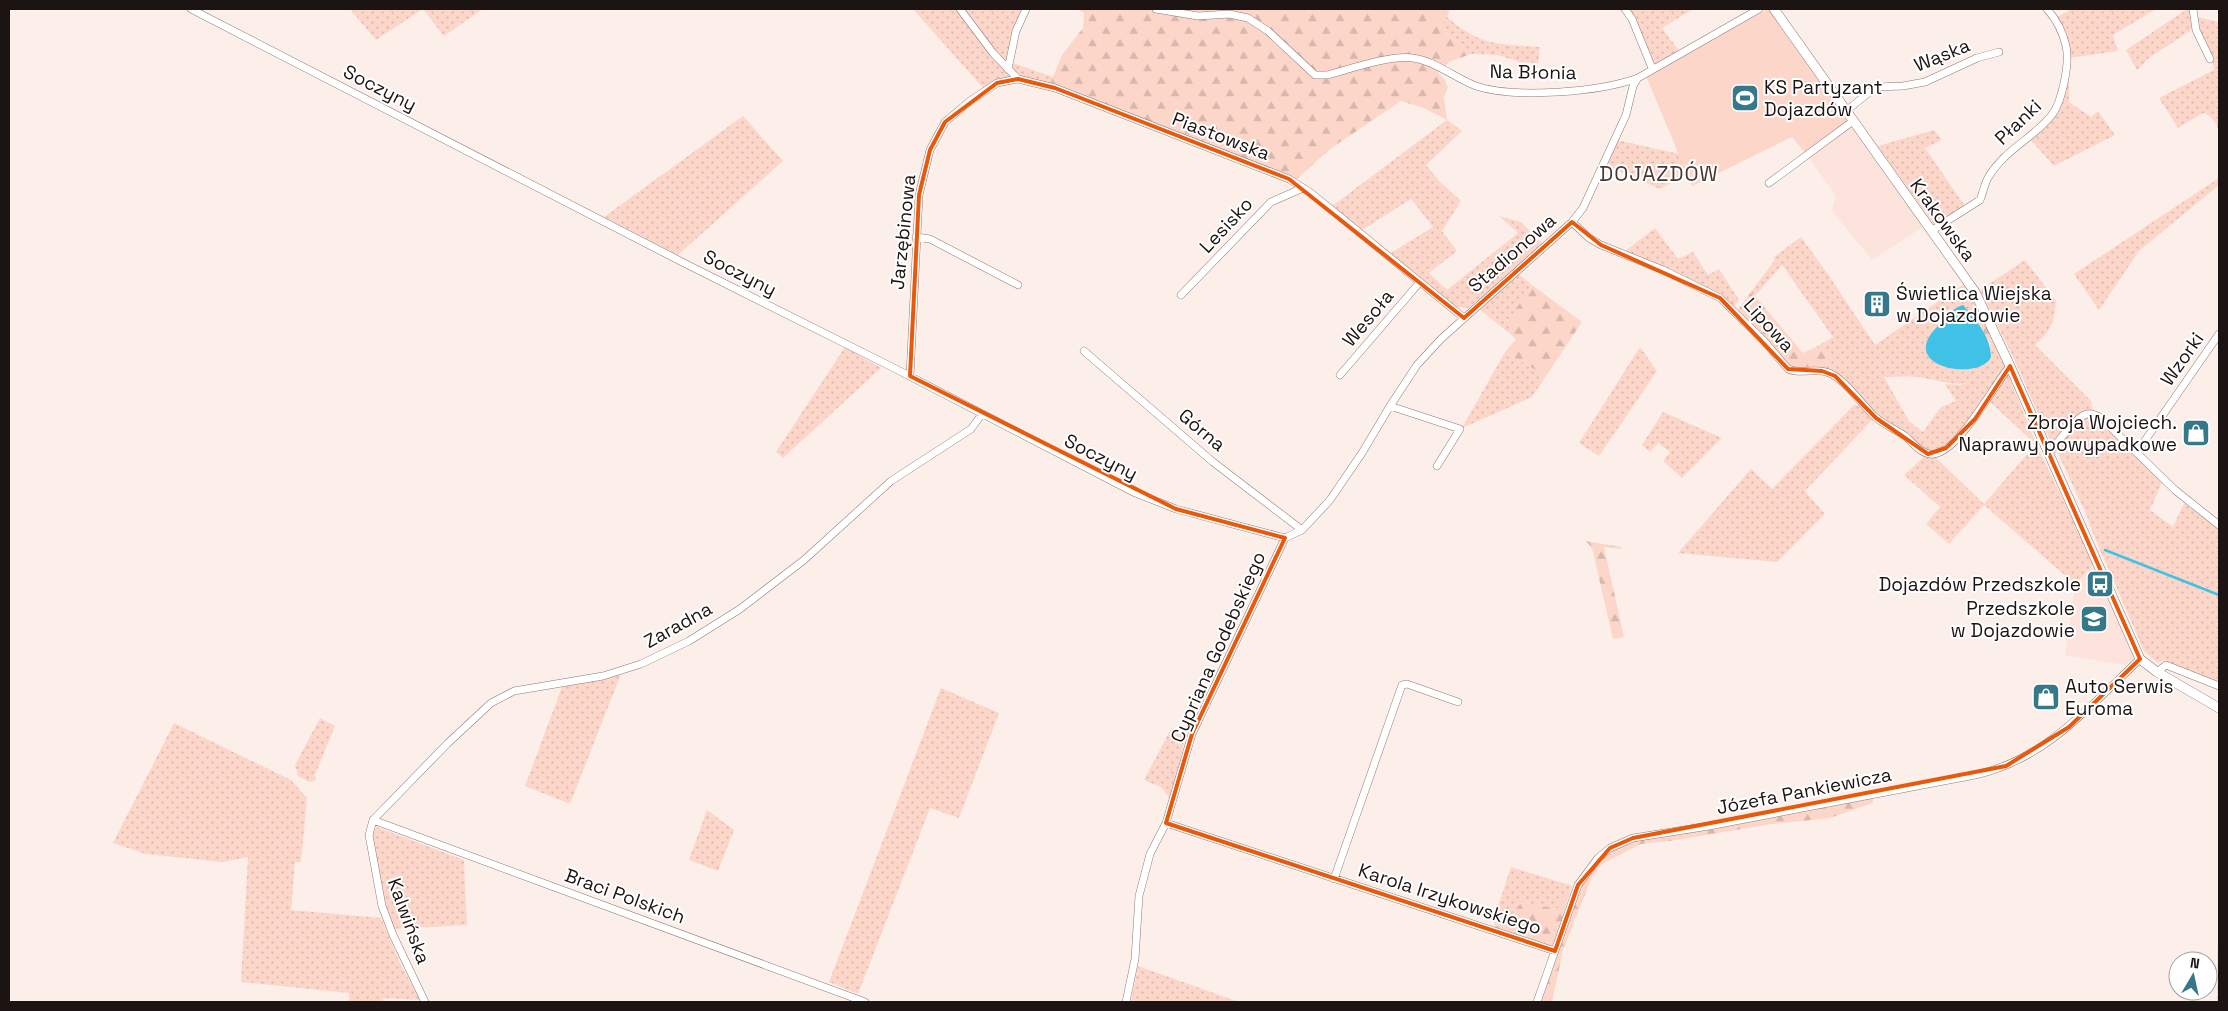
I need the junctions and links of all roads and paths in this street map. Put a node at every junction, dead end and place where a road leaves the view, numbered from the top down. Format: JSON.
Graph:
{"nodes":[{"id":1,"x":191,"y":9,"type":"edge"},
{"id":2,"x":960,"y":9,"type":"edge"},
{"id":3,"x":1026,"y":9,"type":"edge"},
{"id":4,"x":1156,"y":9,"type":"edge"},
{"id":5,"x":1625,"y":9,"type":"edge"},
{"id":6,"x":1760,"y":9,"type":"edge"},
{"id":7,"x":1774,"y":9,"type":"edge"},
{"id":8,"x":2047,"y":9,"type":"edge"},
{"id":9,"x":2193,"y":9,"type":"edge"},
{"id":10,"x":1999,"y":52,"type":"dead end"},
{"id":11,"x":2210,"y":59,"type":"dead end"},
{"id":12,"x":1652,"y":68,"type":"junction"},
{"id":13,"x":1008,"y":69,"type":"junction"},
{"id":14,"x":1638,"y":78,"type":"junction"},
{"id":15,"x":1018,"y":79,"type":"junction"},
{"id":16,"x":1846,"y":111,"type":"junction"},
{"id":17,"x":1853,"y":121,"type":"junction"},
{"id":18,"x":1770,"y":183,"type":"dead end"},
{"id":19,"x":1303,"y":188,"type":"junction"},
{"id":20,"x":1572,"y":222,"type":"junction"},
{"id":21,"x":1931,"y":231,"type":"junction"},
{"id":22,"x":916,"y":236,"type":"junction"},
{"id":23,"x":1420,"y":282,"type":"junction"},
{"id":24,"x":1018,"y":285,"type":"dead end"},
{"id":25,"x":1181,"y":295,"type":"dead end"},
{"id":26,"x":1464,"y":318,"type":"junction"},
{"id":27,"x":2219,"y":334,"type":"edge"},
{"id":28,"x":1084,"y":351,"type":"dead end"},
{"id":29,"x":2010,"y":366,"type":"junction"},
{"id":30,"x":1340,"y":375,"type":"dead end"},
{"id":31,"x":910,"y":376,"type":"junction"},
{"id":32,"x":1390,"y":406,"type":"junction"},
{"id":33,"x":982,"y":414,"type":"junction"},
{"id":34,"x":2137,"y":452,"type":"junction"},
{"id":35,"x":2048,"y":454,"type":"junction"},
{"id":36,"x":1437,"y":466,"type":"dead end"},
{"id":37,"x":2219,"y":525,"type":"edge"},
{"id":38,"x":1302,"y":530,"type":"junction"},
{"id":39,"x":1285,"y":538,"type":"junction"},
{"id":40,"x":2140,"y":659,"type":"junction"},
{"id":41,"x":2157,"y":672,"type":"junction"},
{"id":42,"x":2219,"y":686,"type":"edge"},
{"id":43,"x":1458,"y":702,"type":"dead end"},
{"id":44,"x":2219,"y":708,"type":"edge"},
{"id":45,"x":373,"y":820,"type":"junction"},
{"id":46,"x":1166,"y":823,"type":"junction"},
{"id":47,"x":1334,"y":879,"type":"junction"},
{"id":48,"x":1555,"y":951,"type":"junction"},
{"id":49,"x":425,"y":1002,"type":"edge"},
{"id":50,"x":865,"y":1002,"type":"edge"},
{"id":51,"x":1126,"y":1002,"type":"edge"},
{"id":52,"x":1537,"y":1002,"type":"edge"}],
"edges":[{"from":1,"to":31,"type":"street","name":"Soczyny"},
{"from":2,"to":13,"type":"street"},
{"from":3,"to":13,"type":"street"},
{"from":4,"to":14,"type":"street","name":"Na Błonia"},
{"from":5,"to":12,"type":"street"},
{"from":6,"to":12,"type":"street"},
{"from":7,"to":16,"type":"street","name":"Krakowska"},
{"from":8,"to":21,"type":"street","name":"Płanki"},
{"from":9,"to":11,"type":"street"},
{"from":10,"to":16,"type":"street","name":"Wąska"},
{"from":12,"to":14,"type":"street"},
{"from":13,"to":15,"type":"street"},
{"from":14,"to":20,"type":"street","name":"Stadionowa"},
{"from":15,"to":19,"type":"street","name":"Piastowska"},
{"from":15,"to":22,"type":"street","name":"Jarzębinowa"},
{"from":16,"to":17,"type":"street","name":"Krakowska"},
{"from":17,"to":18,"type":"street"},
{"from":17,"to":21,"type":"street","name":"Krakowska"},
{"from":19,"to":23,"type":"street","name":"Piastowska"},
{"from":19,"to":25,"type":"street","name":"Lesisko"},
{"from":20,"to":26,"type":"street","name":"Stadionowa"},
{"from":20,"to":29,"type":"street","name":"Lipowa"},
{"from":21,"to":29,"type":"street","name":"Krakowska"},
{"from":22,"to":24,"type":"street"},
{"from":22,"to":31,"type":"street","name":"Jarzębinowa"},
{"from":23,"to":26,"type":"street","name":"Piastowska"},
{"from":23,"to":30,"type":"street","name":"Wesoła"},
{"from":26,"to":32,"type":"street","name":"Stadionowa"},
{"from":27,"to":34,"type":"street","name":"Wzorki"},
{"from":28,"to":38,"type":"street","name":"Górna"},
{"from":29,"to":35,"type":"street","name":"Krakowska"},
{"from":31,"to":33,"type":"street","name":"Soczyny"},
{"from":32,"to":36,"type":"street"},
{"from":32,"to":38,"type":"street","name":"Stadionowa"},
{"from":33,"to":39,"type":"street","name":"Soczyny"},
{"from":33,"to":45,"type":"street","name":"Zaradna"},
{"from":34,"to":35,"type":"street"},
{"from":34,"to":37,"type":"street"},
{"from":35,"to":40,"type":"street","name":"Krakowska"},
{"from":38,"to":39,"type":"street","name":"Stadionowa"},
{"from":39,"to":46,"type":"street","name":"Cypriana Godebskiego"},
{"from":40,"to":41,"type":"street"},
{"from":40,"to":48,"type":"street","name":"Józefa Pankiewicza"},
{"from":41,"to":42,"type":"street"},
{"from":41,"to":44,"type":"street"},
{"from":43,"to":47,"type":"street","name":"Karola Irzykowskiego"},
{"from":45,"to":49,"type":"street","name":"Kalwińska"},
{"from":45,"to":50,"type":"street","name":"Braci Polskich"},
{"from":46,"to":47,"type":"street","name":"Karola Irzykowskiego"},
{"from":46,"to":51,"type":"street","name":"Cypriana Godebskiego"},
{"from":47,"to":48,"type":"street","name":"Karola Irzykowskiego"},
{"from":48,"to":52,"type":"street","name":"Józefa Pankiewicza"}]}
